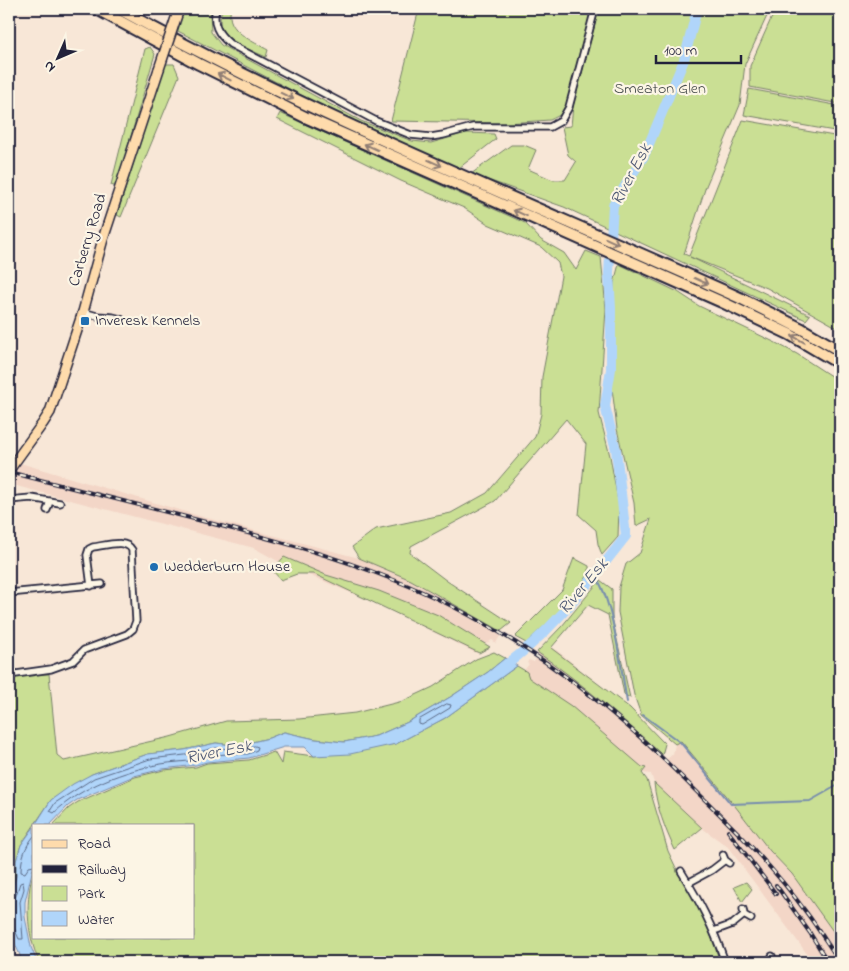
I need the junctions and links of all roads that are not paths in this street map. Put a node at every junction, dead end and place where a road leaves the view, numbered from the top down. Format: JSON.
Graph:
{"nodes":[{"id":1,"x":97,"y":9,"type":"edge"},
{"id":2,"x":119,"y":9,"type":"edge"},
{"id":3,"x":216,"y":9,"type":"edge"},
{"id":4,"x":594,"y":9,"type":"edge"},
{"id":5,"x":179,"y":11,"type":"edge"},
{"id":6,"x":82,"y":312,"type":"junction"},
{"id":7,"x":121,"y":319,"type":"dead end"},
{"id":8,"x":840,"y":351,"type":"edge"},
{"id":9,"x":840,"y":364,"type":"edge"},
{"id":10,"x":12,"y":466,"type":"edge"},
{"id":11,"x":9,"y":500,"type":"edge"},
{"id":12,"x":50,"y":501,"type":"junction"},
{"id":13,"x":60,"y":503,"type":"dead end"},
{"id":14,"x":47,"y":510,"type":"dead end"},
{"id":15,"x":102,"y":584,"type":"dead end"},
{"id":16,"x":91,"y":586,"type":"junction"},
{"id":17,"x":9,"y":593,"type":"edge"},
{"id":18,"x":9,"y":675,"type":"edge"},
{"id":19,"x":726,"y":859,"type":"dead end"},
{"id":20,"x":681,"y":871,"type":"dead end"},
{"id":21,"x":688,"y":883,"type":"junction"},
{"id":22,"x":751,"y":919,"type":"dead end"},
{"id":23,"x":714,"y":932,"type":"junction"},
{"id":24,"x":725,"y":962,"type":"edge"}],
"edges":[{"from":9,"to":1,"type":"highway","one_way":true},
{"from":2,"to":8,"type":"highway","one_way":true},
{"from":3,"to":4,"type":"street"},
{"from":5,"to":6,"type":"main road","name":"Carberry Road","bridge":true},
{"from":6,"to":7,"type":"street"},
{"from":6,"to":10,"type":"main road","name":"Carberry Road"},
{"from":11,"to":12,"type":"street"},
{"from":12,"to":13,"type":"street"},
{"from":12,"to":14,"type":"street"},
{"from":15,"to":16,"type":"street"},
{"from":16,"to":17,"type":"street"},
{"from":16,"to":18,"type":"street"},
{"from":19,"to":21,"type":"street"},
{"from":20,"to":21,"type":"street"},
{"from":21,"to":23,"type":"street"},
{"from":22,"to":23,"type":"street"},
{"from":23,"to":24,"type":"street"}]}
